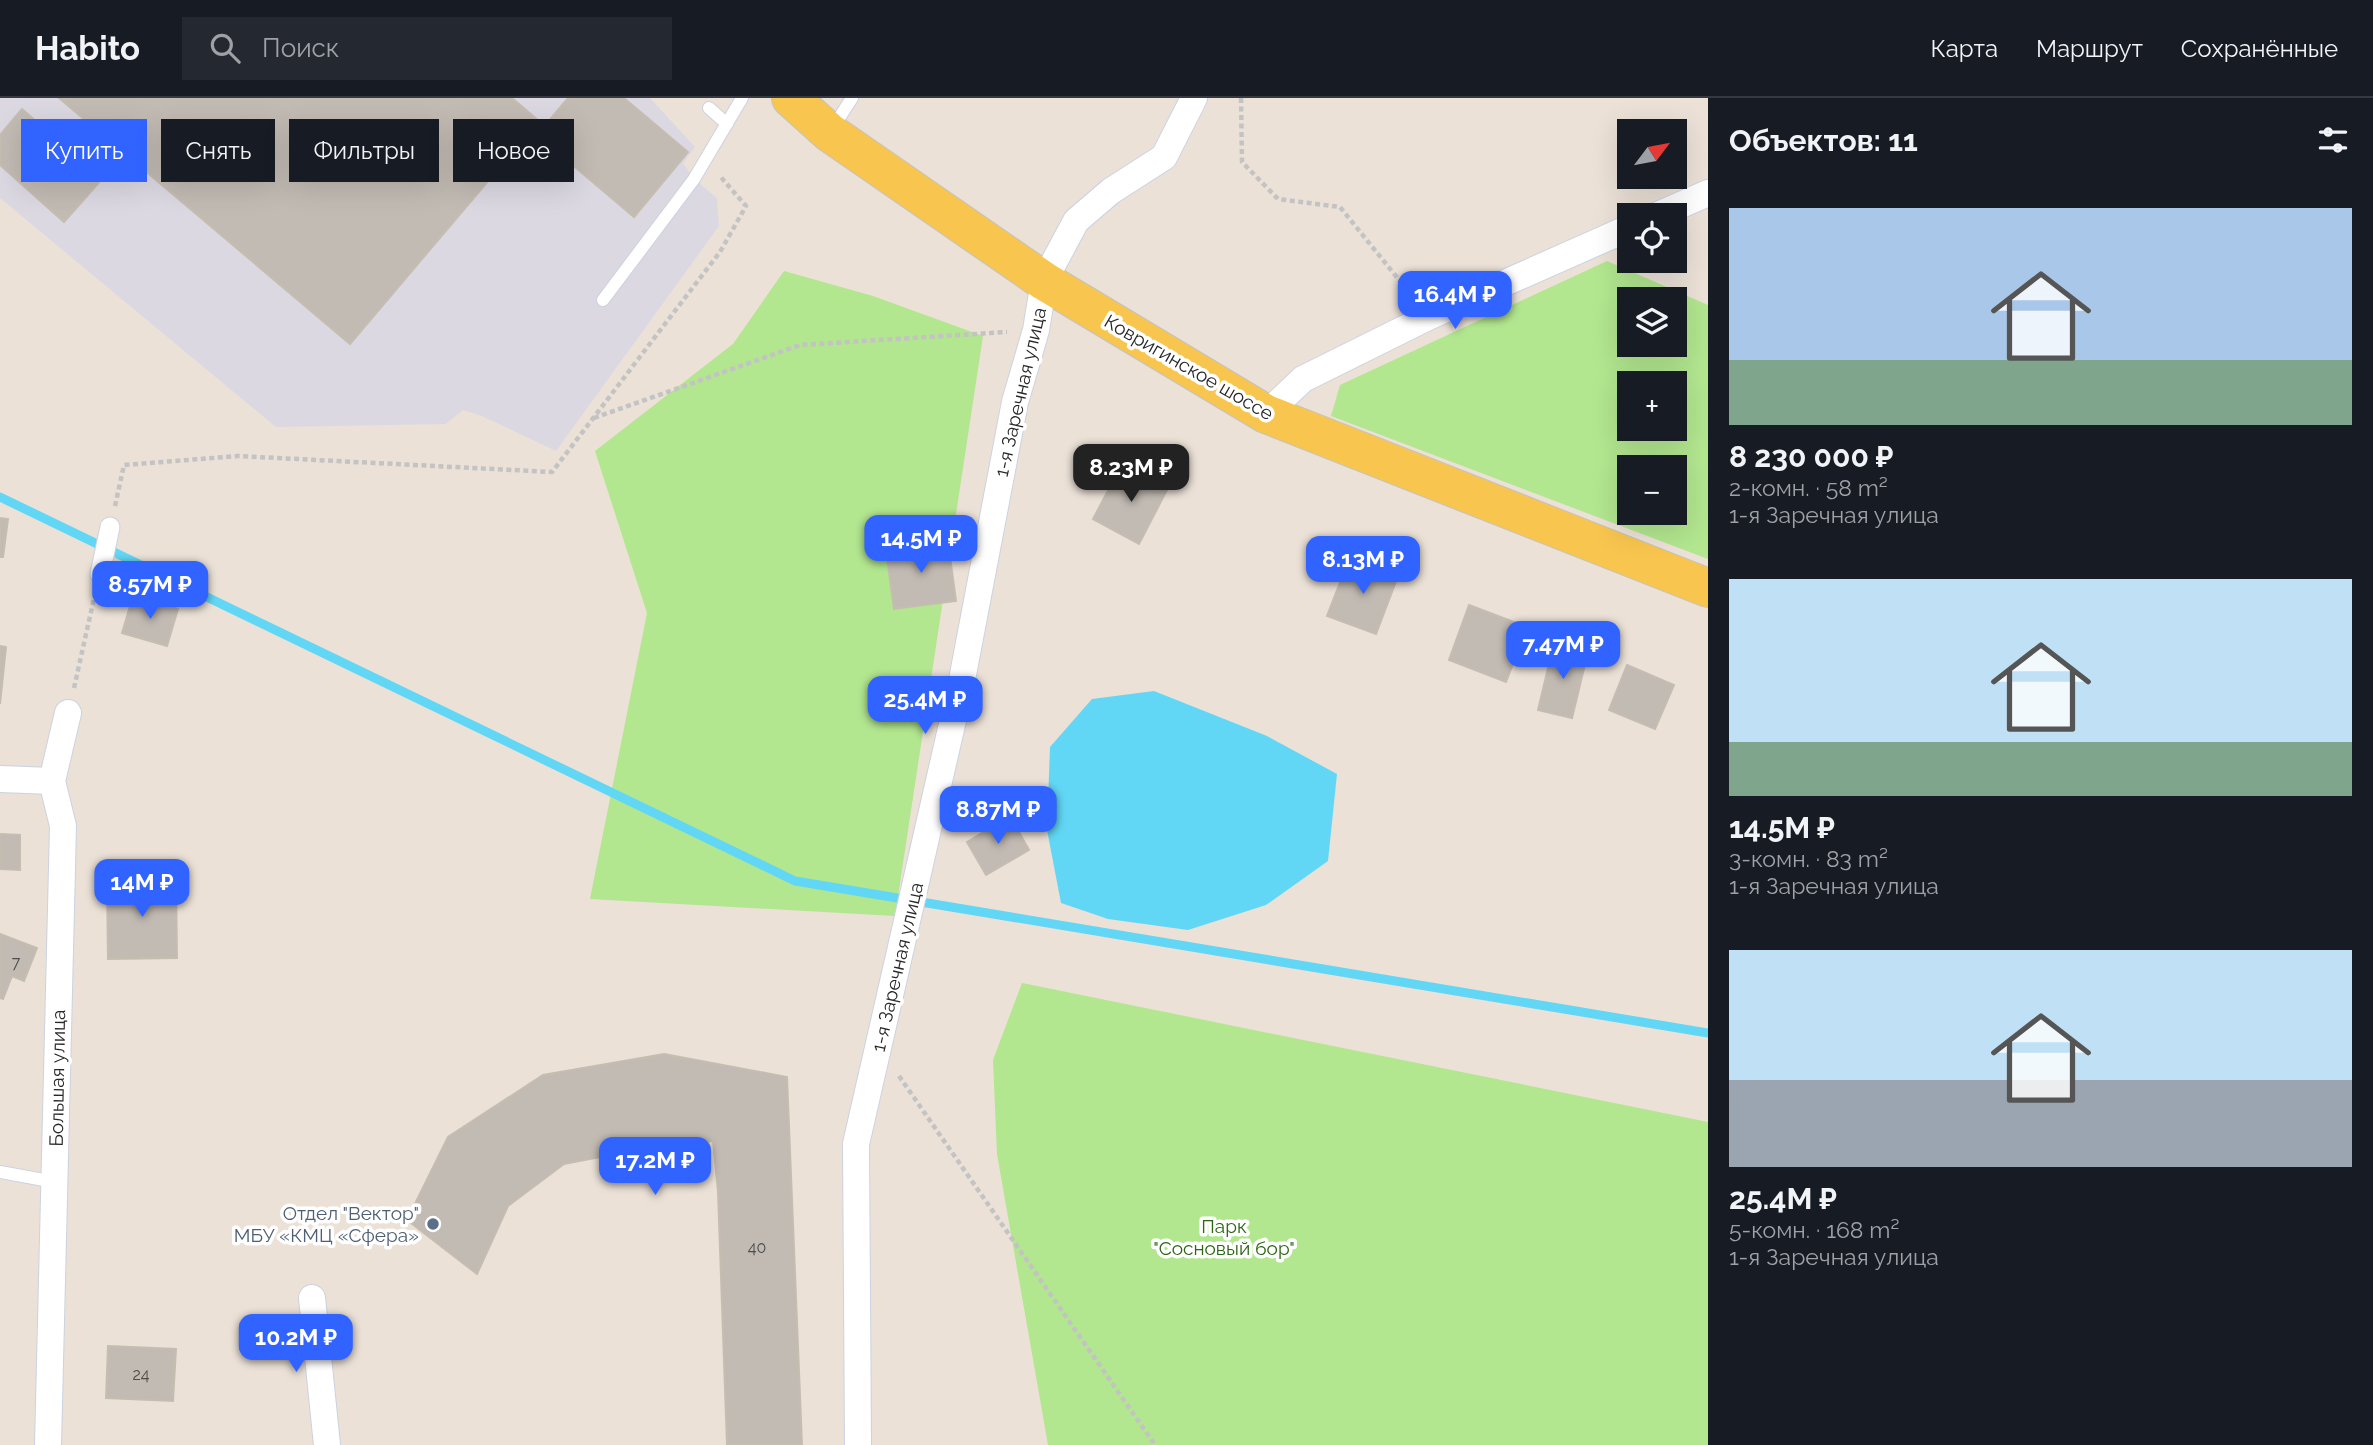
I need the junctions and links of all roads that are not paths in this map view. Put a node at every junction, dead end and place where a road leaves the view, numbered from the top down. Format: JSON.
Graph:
{"nodes":[{"id":1,"x":742,"y":98,"type":"edge"},
{"id":2,"x":791,"y":98,"type":"edge"},
{"id":3,"x":852,"y":98,"type":"edge"},
{"id":4,"x":1194,"y":98,"type":"edge"},
{"id":5,"x":709,"y":108,"type":"dead end"},
{"id":6,"x":727,"y":124,"type":"junction"},
{"id":7,"x":830,"y":133,"type":"junction"},
{"id":8,"x":1708,"y":193,"type":"edge"},
{"id":9,"x":1685,"y":203,"type":"edge"},
{"id":10,"x":1617,"y":233,"type":"edge"},
{"id":11,"x":1044,"y":281,"type":"junction"},
{"id":12,"x":603,"y":300,"type":"dead end"},
{"id":13,"x":1266,"y":414,"type":"junction"},
{"id":14,"x":110,"y":527,"type":"road end"},
{"id":15,"x":100,"y":574,"type":"road end"},
{"id":16,"x":1708,"y":588,"type":"edge"},
{"id":17,"x":68,"y":713,"type":"road end"},
{"id":18,"x":0,"y":779,"type":"edge"},
{"id":19,"x":52,"y":782,"type":"junction"},
{"id":20,"x":0,"y":1172,"type":"edge"},
{"id":21,"x":55,"y":1182,"type":"junction"},
{"id":22,"x":312,"y":1298,"type":"dead end"},
{"id":23,"x":48,"y":1445,"type":"edge"},
{"id":24,"x":327,"y":1445,"type":"edge"},
{"id":25,"x":858,"y":1445,"type":"edge"}],
"edges":[{"from":1,"to":6,"type":"lane"},
{"from":2,"to":7,"type":"main road","name":"Ковригинское шоссе"},
{"from":3,"to":7,"type":"lane"},
{"from":4,"to":11,"type":"street","name":"1-я Заречная улица"},
{"from":5,"to":6,"type":"lane"},
{"from":6,"to":12,"type":"lane"},
{"from":7,"to":11,"type":"main road","name":"Ковригинское шоссе"},
{"from":8,"to":9,"type":"street"},
{"from":10,"to":13,"type":"street"},
{"from":11,"to":13,"type":"main road","name":"Ковригинское шоссе"},
{"from":11,"to":25,"type":"street","name":"1-я Заречная улица"},
{"from":13,"to":16,"type":"main road","name":"Ковригинское шоссе"},
{"from":14,"to":15,"type":"street"},
{"from":17,"to":19,"type":"street","name":"Большая улица"},
{"from":18,"to":19,"type":"street"},
{"from":19,"to":21,"type":"street","name":"Большая улица"},
{"from":20,"to":21,"type":"lane"},
{"from":21,"to":23,"type":"street","name":"Большая улица"},
{"from":22,"to":24,"type":"street"}]}
